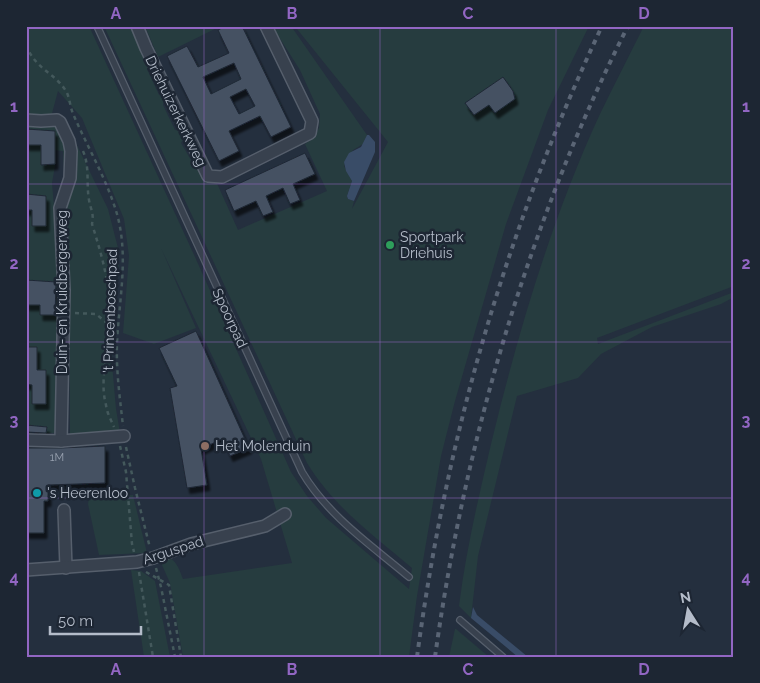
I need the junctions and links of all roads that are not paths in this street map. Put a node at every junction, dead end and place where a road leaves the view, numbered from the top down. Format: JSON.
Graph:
{"nodes":[{"id":1,"x":96,"y":26,"type":"edge"},
{"id":2,"x":137,"y":26,"type":"edge"},
{"id":3,"x":266,"y":26,"type":"edge"},
{"id":4,"x":26,"y":120,"type":"edge"},
{"id":5,"x":121,"y":436,"type":"road end"},
{"id":6,"x":26,"y":440,"type":"edge"},
{"id":7,"x":62,"y":441,"type":"junction"},
{"id":8,"x":64,"y":510,"type":"dead end"},
{"id":9,"x":285,"y":514,"type":"dead end"},
{"id":10,"x":66,"y":568,"type":"junction"},
{"id":11,"x":26,"y":570,"type":"edge"},
{"id":12,"x":409,"y":577,"type":"dead end"},
{"id":13,"x":460,"y":620,"type":"dead end"},
{"id":14,"x":504,"y":657,"type":"edge"}],
"edges":[{"from":1,"to":12,"type":"lane","name":"Spoorpad"},
{"from":2,"to":3,"type":"street","name":"Driehuizerkerkweg"},
{"from":4,"to":7,"type":"street","name":"Duin- en Kruidbergerweg"},
{"from":5,"to":7,"type":"street"},
{"from":6,"to":7,"type":"street"},
{"from":8,"to":10,"type":"street"},
{"from":9,"to":10,"type":"street","name":"Arguspad"},
{"from":10,"to":11,"type":"street","name":"Arguspad"},
{"from":13,"to":14,"type":"lane"}]}
